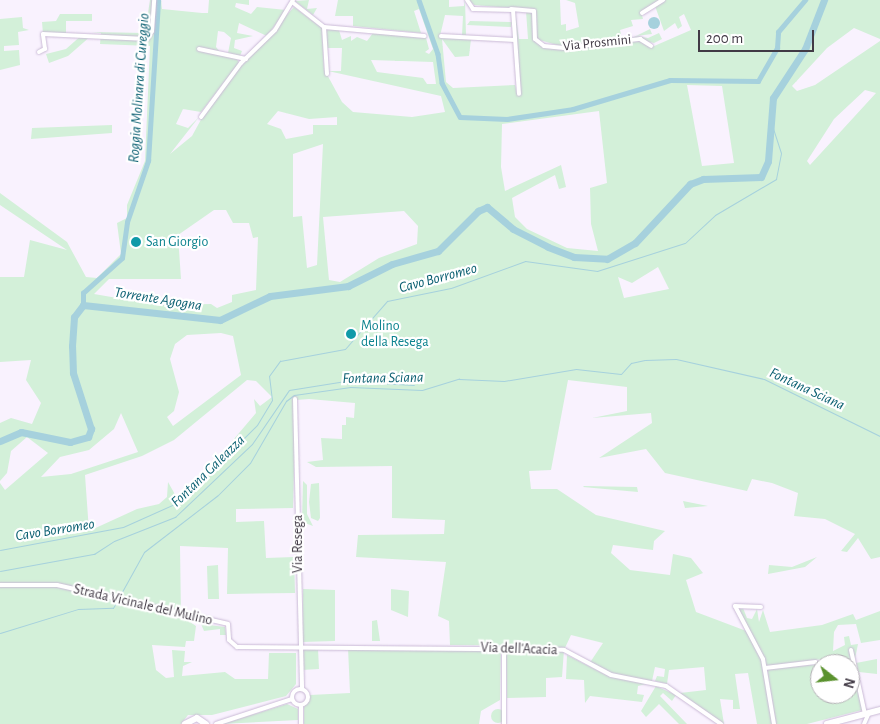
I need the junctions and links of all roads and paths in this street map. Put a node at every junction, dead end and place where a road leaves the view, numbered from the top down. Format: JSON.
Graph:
{"nodes":[{"id":1,"x":154,"y":0,"type":"edge"},
{"id":2,"x":466,"y":0,"type":"edge"},
{"id":3,"x":663,"y":0,"type":"edge"},
{"id":4,"x":293,"y":1,"type":"edge"},
{"id":5,"x":511,"y":9,"type":"junction"},
{"id":6,"x":642,"y":13,"type":"dead end"},
{"id":7,"x":324,"y":27,"type":"junction"},
{"id":8,"x":425,"y":36,"type":"dead end"},
{"id":9,"x":442,"y":36,"type":"dead end"},
{"id":10,"x":515,"y":40,"type":"junction"},
{"id":11,"x":651,"y":46,"type":"dead end"},
{"id":12,"x":199,"y":49,"type":"dead end"},
{"id":13,"x":38,"y":52,"type":"dead end"},
{"id":14,"x":246,"y":59,"type":"junction"},
{"id":15,"x":327,"y":74,"type":"dead end"},
{"id":16,"x":519,"y":94,"type":"dead end"},
{"id":17,"x":201,"y":116,"type":"dead end"},
{"id":18,"x":295,"y":399,"type":"dead end"},
{"id":19,"x":0,"y":585,"type":"edge"},
{"id":20,"x":761,"y":608,"type":"dead end"},
{"id":21,"x":298,"y":647,"type":"junction"},
{"id":22,"x":504,"y":647,"type":"junction"},
{"id":23,"x":851,"y":650,"type":"dead end"},
{"id":24,"x":810,"y":663,"type":"edge"},
{"id":25,"x":764,"y":668,"type":"junction"},
{"id":26,"x":302,"y":689,"type":"junction"},
{"id":27,"x":292,"y":699,"type":"junction"},
{"id":28,"x":301,"y":706,"type":"junction"},
{"id":29,"x":880,"y":710,"type":"edge"},
{"id":30,"x":867,"y":713,"type":"junction"},
{"id":31,"x":205,"y":723,"type":"edge"},
{"id":32,"x":185,"y":724,"type":"edge"},
{"id":33,"x":214,"y":724,"type":"edge"},
{"id":34,"x":301,"y":724,"type":"edge"},
{"id":35,"x":504,"y":724,"type":"edge"},
{"id":36,"x":721,"y":724,"type":"edge"},
{"id":37,"x":774,"y":724,"type":"edge"},
{"id":38,"x":827,"y":724,"type":"edge"},
{"id":39,"x":864,"y":724,"type":"edge"}],
"edges":[{"from":1,"to":13,"type":"street"},
{"from":2,"to":5,"type":"street","name":"Via Prosmini"},
{"from":3,"to":6,"type":"street"},
{"from":4,"to":7,"type":"street"},
{"from":4,"to":14,"type":"street"},
{"from":5,"to":10,"type":"street"},
{"from":5,"to":11,"type":"street","name":"Via Prosmini"},
{"from":7,"to":8,"type":"street"},
{"from":7,"to":15,"type":"street"},
{"from":9,"to":10,"type":"street"},
{"from":10,"to":16,"type":"street"},
{"from":12,"to":14,"type":"street"},
{"from":14,"to":17,"type":"street"},
{"from":18,"to":21,"type":"street","name":"Via Resega"},
{"from":19,"to":21,"type":"street","name":"Strada Vicinale del Mulino"},
{"from":20,"to":25,"type":"street"},
{"from":21,"to":22,"type":"street","name":"Via dell'Acacia"},
{"from":21,"to":26,"type":"street","name":"Via Resega"},
{"from":22,"to":35,"type":"street"},
{"from":22,"to":36,"type":"street","name":"Via dell'Acacia"},
{"from":23,"to":30,"type":"street"},
{"from":24,"to":25,"type":"street"},
{"from":25,"to":37,"type":"street"},
{"from":26,"to":27,"type":"street"},
{"from":26,"to":28,"type":"street","name":"Via Resega"},
{"from":27,"to":28,"type":"street"},
{"from":27,"to":33,"type":"street"},
{"from":28,"to":34,"type":"street"},
{"from":29,"to":30,"type":"main road"},
{"from":30,"to":38,"type":"main road"},
{"from":30,"to":39,"type":"street"},
{"from":31,"to":32,"type":"main road"},
{"from":31,"to":33,"type":"street"}]}
